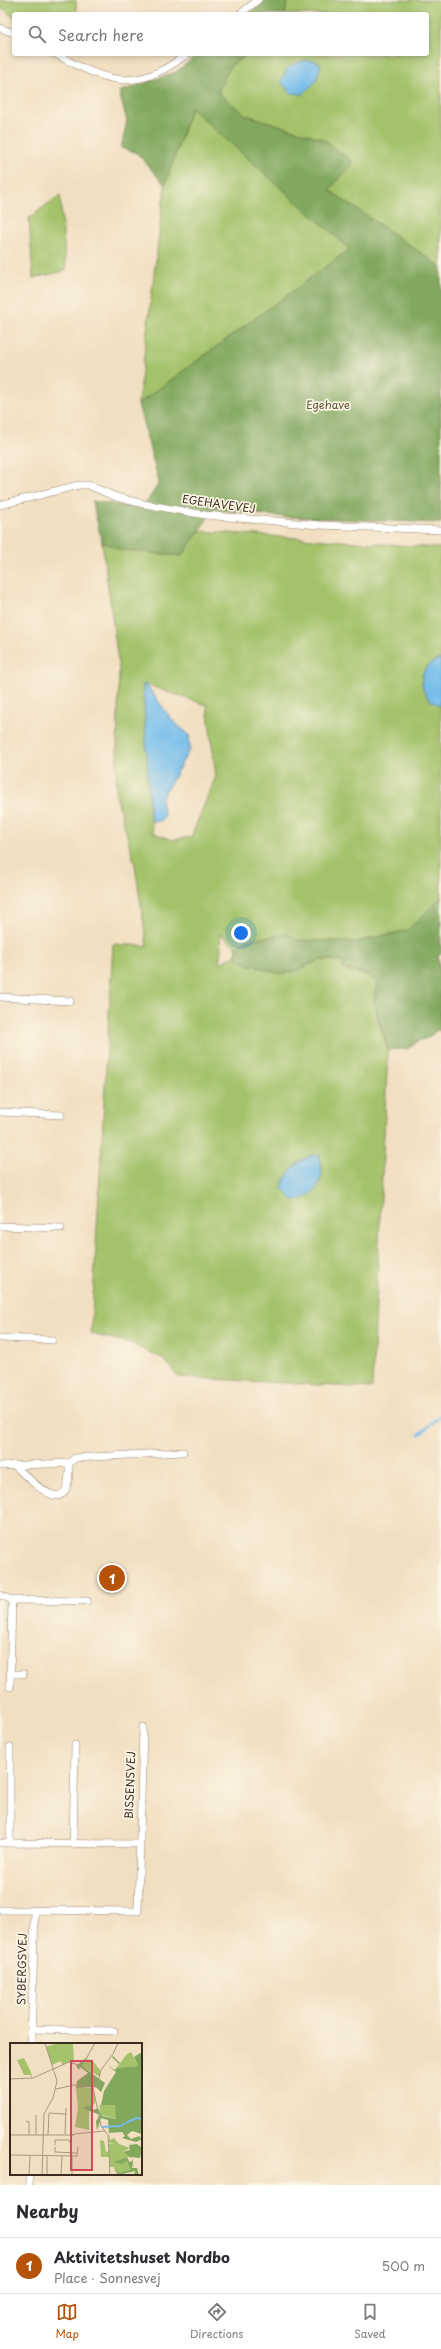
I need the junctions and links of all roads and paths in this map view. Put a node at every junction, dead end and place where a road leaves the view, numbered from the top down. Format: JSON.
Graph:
{"nodes":[{"id":1,"x":258,"y":0,"type":"edge"},
{"id":2,"x":243,"y":12,"type":"edge"},
{"id":3,"x":0,"y":28,"type":"edge"},
{"id":4,"x":12,"y":32,"type":"edge"},
{"id":5,"x":59,"y":56,"type":"edge"},
{"id":6,"x":185,"y":56,"type":"edge"},
{"id":7,"x":0,"y":505,"type":"edge"},
{"id":8,"x":441,"y":530,"type":"edge"},
{"id":9,"x":0,"y":997,"type":"edge"},
{"id":10,"x":70,"y":1000,"type":"dead end"},
{"id":11,"x":0,"y":1112,"type":"edge"},
{"id":12,"x":61,"y":1115,"type":"dead end"},
{"id":13,"x":0,"y":1226,"type":"edge"},
{"id":14,"x":61,"y":1228,"type":"dead end"},
{"id":15,"x":0,"y":1338,"type":"edge"},
{"id":16,"x":52,"y":1340,"type":"dead end"},
{"id":17,"x":183,"y":1452,"type":"dead end"},
{"id":18,"x":69,"y":1463,"type":"junction"},
{"id":19,"x":14,"y":1465,"type":"junction"},
{"id":20,"x":0,"y":1466,"type":"edge"},
{"id":21,"x":0,"y":1595,"type":"edge"},
{"id":22,"x":12,"y":1600,"type":"junction"},
{"id":23,"x":87,"y":1601,"type":"dead end"},
{"id":24,"x":11,"y":1674,"type":"junction"},
{"id":25,"x":23,"y":1674,"type":"dead end"},
{"id":26,"x":10,"y":1687,"type":"dead end"},
{"id":27,"x":143,"y":1727,"type":"dead end"},
{"id":28,"x":75,"y":1746,"type":"dead end"},
{"id":29,"x":10,"y":1747,"type":"dead end"},
{"id":30,"x":0,"y":1842,"type":"edge"},
{"id":31,"x":10,"y":1843,"type":"junction"},
{"id":32,"x":73,"y":1843,"type":"junction"},
{"id":33,"x":139,"y":1844,"type":"junction"},
{"id":34,"x":0,"y":1910,"type":"edge"},
{"id":35,"x":34,"y":1910,"type":"junction"},
{"id":36,"x":32,"y":2029,"type":"junction"},
{"id":37,"x":114,"y":2031,"type":"dead end"},
{"id":38,"x":31,"y":2043,"type":"edge"},
{"id":39,"x":29,"y":2175,"type":"edge"},
{"id":40,"x":28,"y":2185,"type":"edge"}],
"edges":[{"from":1,"to":2,"type":"street"},
{"from":3,"to":4,"type":"street"},
{"from":5,"to":6,"type":"street"},
{"from":7,"to":8,"type":"street","name":"EGEHAVEVEJ"},
{"from":9,"to":10,"type":"street"},
{"from":11,"to":12,"type":"street"},
{"from":13,"to":14,"type":"street"},
{"from":15,"to":16,"type":"street"},
{"from":17,"to":18,"type":"street"},
{"from":18,"to":19,"type":"street"},
{"from":18,"to":19,"type":"street"},
{"from":19,"to":20,"type":"street"},
{"from":21,"to":22,"type":"street"},
{"from":22,"to":23,"type":"street"},
{"from":22,"to":24,"type":"street"},
{"from":24,"to":25,"type":"street"},
{"from":24,"to":26,"type":"street"},
{"from":27,"to":33,"type":"street","name":"BISSENSVEJ"},
{"from":28,"to":32,"type":"street"},
{"from":29,"to":31,"type":"street"},
{"from":30,"to":31,"type":"street"},
{"from":31,"to":32,"type":"street"},
{"from":32,"to":33,"type":"street"},
{"from":33,"to":35,"type":"street","name":"BISSENSVEJ"},
{"from":34,"to":35,"type":"street"},
{"from":35,"to":36,"type":"street","name":"SYBERGSVEJ"},
{"from":36,"to":37,"type":"street"},
{"from":36,"to":38,"type":"street","name":"SYBERGSVEJ"},
{"from":39,"to":40,"type":"street"}]}
